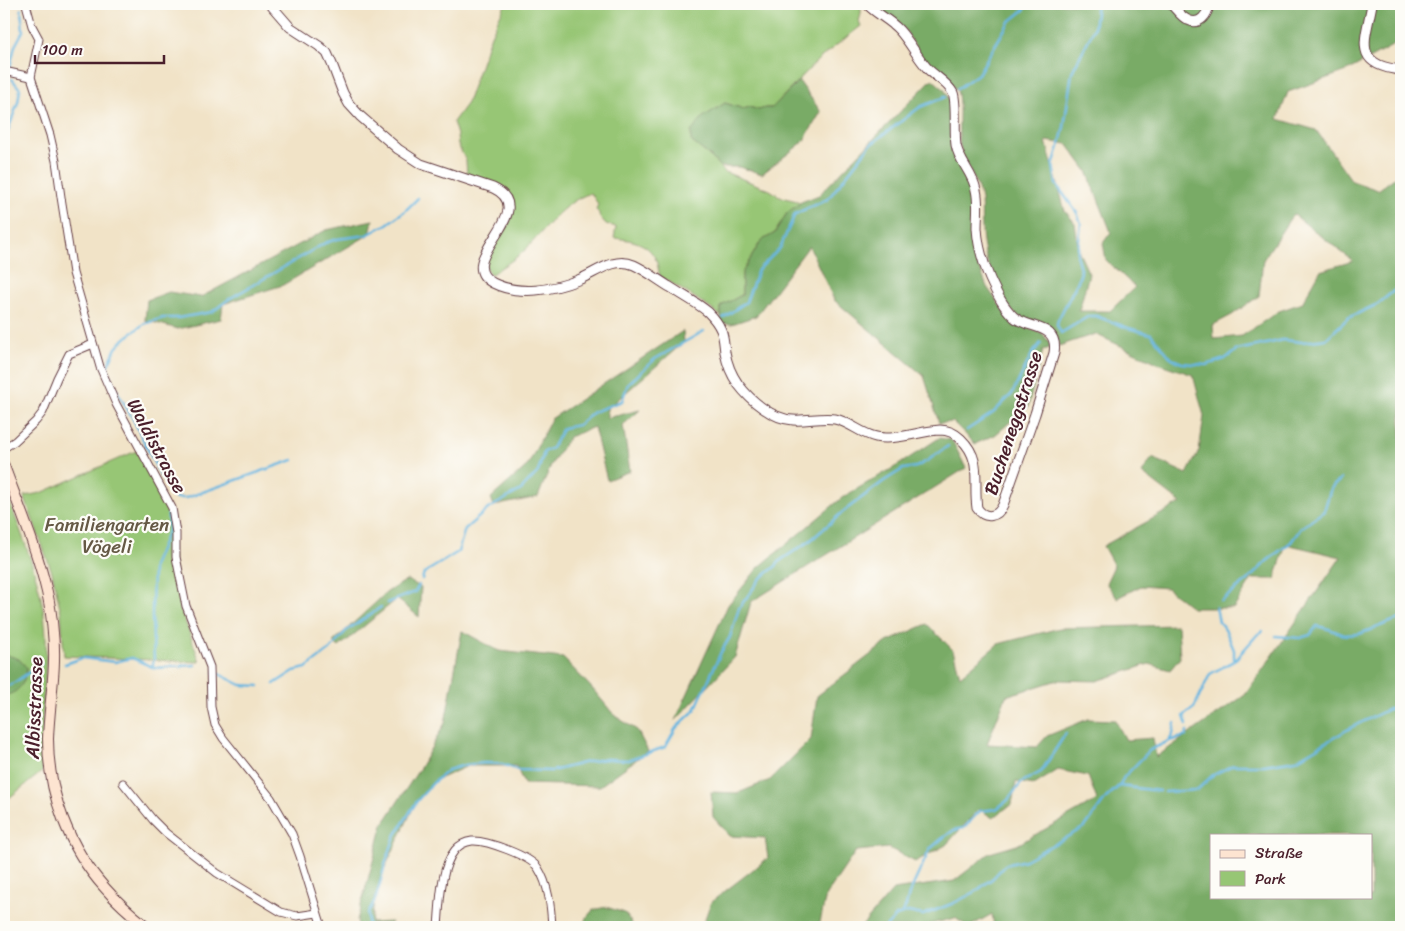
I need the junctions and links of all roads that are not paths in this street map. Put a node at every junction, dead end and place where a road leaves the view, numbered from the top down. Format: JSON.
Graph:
{"nodes":[{"id":1,"x":26,"y":4,"type":"edge"},
{"id":2,"x":270,"y":4,"type":"edge"},
{"id":3,"x":867,"y":4,"type":"edge"},
{"id":4,"x":1171,"y":4,"type":"edge"},
{"id":5,"x":1209,"y":4,"type":"edge"},
{"id":6,"x":1372,"y":4,"type":"edge"},
{"id":7,"x":1401,"y":70,"type":"edge"},
{"id":8,"x":4,"y":71,"type":"edge"},
{"id":9,"x":31,"y":77,"type":"junction"},
{"id":10,"x":93,"y":344,"type":"junction"},
{"id":11,"x":4,"y":448,"type":"edge"},
{"id":12,"x":4,"y":466,"type":"edge"},
{"id":13,"x":123,"y":783,"type":"dead end"},
{"id":14,"x":317,"y":913,"type":"junction"},
{"id":15,"x":147,"y":927,"type":"edge"},
{"id":16,"x":322,"y":927,"type":"edge"},
{"id":17,"x":438,"y":927,"type":"edge"},
{"id":18,"x":552,"y":927,"type":"edge"}],
"edges":[{"from":1,"to":9,"type":"street"},
{"from":2,"to":3,"type":"street","name":"Bucheneggstrasse"},
{"from":4,"to":5,"type":"street"},
{"from":6,"to":7,"type":"street"},
{"from":8,"to":9,"type":"street"},
{"from":9,"to":10,"type":"street","name":"Waldistrasse"},
{"from":10,"to":11,"type":"street"},
{"from":10,"to":14,"type":"street","name":"Waldistrasse"},
{"from":12,"to":15,"type":"main road","name":"Albisstrasse"},
{"from":13,"to":14,"type":"street"},
{"from":14,"to":16,"type":"street","name":"Waldistrasse"},
{"from":17,"to":18,"type":"street"}]}
